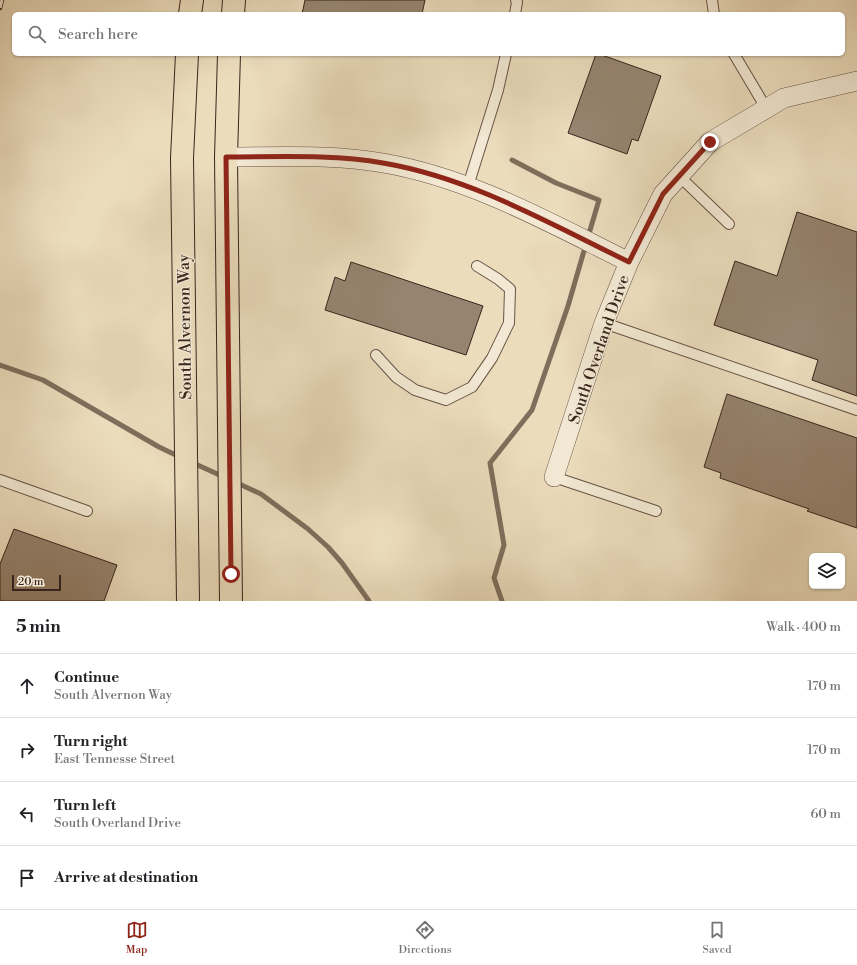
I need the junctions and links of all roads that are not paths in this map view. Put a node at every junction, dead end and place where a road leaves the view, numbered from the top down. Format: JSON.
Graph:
{"nodes":[{"id":1,"x":192,"y":0,"type":"edge"},
{"id":2,"x":234,"y":0,"type":"edge"},
{"id":3,"x":516,"y":0,"type":"edge"},
{"id":4,"x":712,"y":0,"type":"edge"},
{"id":5,"x":190,"y":12,"type":"edge"},
{"id":6,"x":233,"y":12,"type":"edge"},
{"id":7,"x":516,"y":12,"type":"edge"},
{"id":8,"x":714,"y":12,"type":"edge"},
{"id":9,"x":187,"y":56,"type":"edge"},
{"id":10,"x":229,"y":56,"type":"edge"},
{"id":11,"x":506,"y":56,"type":"edge"},
{"id":12,"x":735,"y":56,"type":"edge"},
{"id":13,"x":857,"y":81,"type":"edge"},
{"id":14,"x":766,"y":108,"type":"junction"},
{"id":15,"x":226,"y":157,"type":"junction"},
{"id":16,"x":679,"y":176,"type":"junction"},
{"id":17,"x":468,"y":186,"type":"junction"},
{"id":18,"x":729,"y":224,"type":"dead end"},
{"id":19,"x":629,"y":262,"type":"junction"},
{"id":20,"x":477,"y":266,"type":"dead end"},
{"id":21,"x":604,"y":323,"type":"junction"},
{"id":22,"x":376,"y":355,"type":"dead end"},
{"id":23,"x":857,"y":410,"type":"edge"},
{"id":24,"x":554,"y":477,"type":"joint"},
{"id":25,"x":0,"y":480,"type":"edge"},
{"id":26,"x":87,"y":511,"type":"dead end"},
{"id":27,"x":656,"y":511,"type":"dead end"},
{"id":28,"x":188,"y":601,"type":"edge"},
{"id":29,"x":231,"y":601,"type":"edge"}],
"edges":[{"from":1,"to":5,"type":"main road"},
{"from":2,"to":6,"type":"main road"},
{"from":3,"to":7,"type":"lane"},
{"from":4,"to":8,"type":"lane"},
{"from":9,"to":28,"type":"main road","name":"South Alvernon Way"},
{"from":10,"to":15,"type":"main road"},
{"from":11,"to":17,"type":"lane"},
{"from":12,"to":14,"type":"lane"},
{"from":13,"to":14,"type":"street","name":"South Overland Drive"},
{"from":14,"to":16,"type":"street","name":"South Overland Drive"},
{"from":15,"to":17,"type":"street"},
{"from":15,"to":29,"type":"main road"},
{"from":16,"to":18,"type":"lane"},
{"from":16,"to":19,"type":"street","name":"South Overland Drive"},
{"from":17,"to":19,"type":"street"},
{"from":19,"to":21,"type":"street","name":"South Overland Drive"},
{"from":20,"to":22,"type":"lane"},
{"from":21,"to":23,"type":"lane"},
{"from":21,"to":24,"type":"street","name":"South Overland Drive"},
{"from":24,"to":27,"type":"lane"},
{"from":25,"to":26,"type":"lane"}]}
